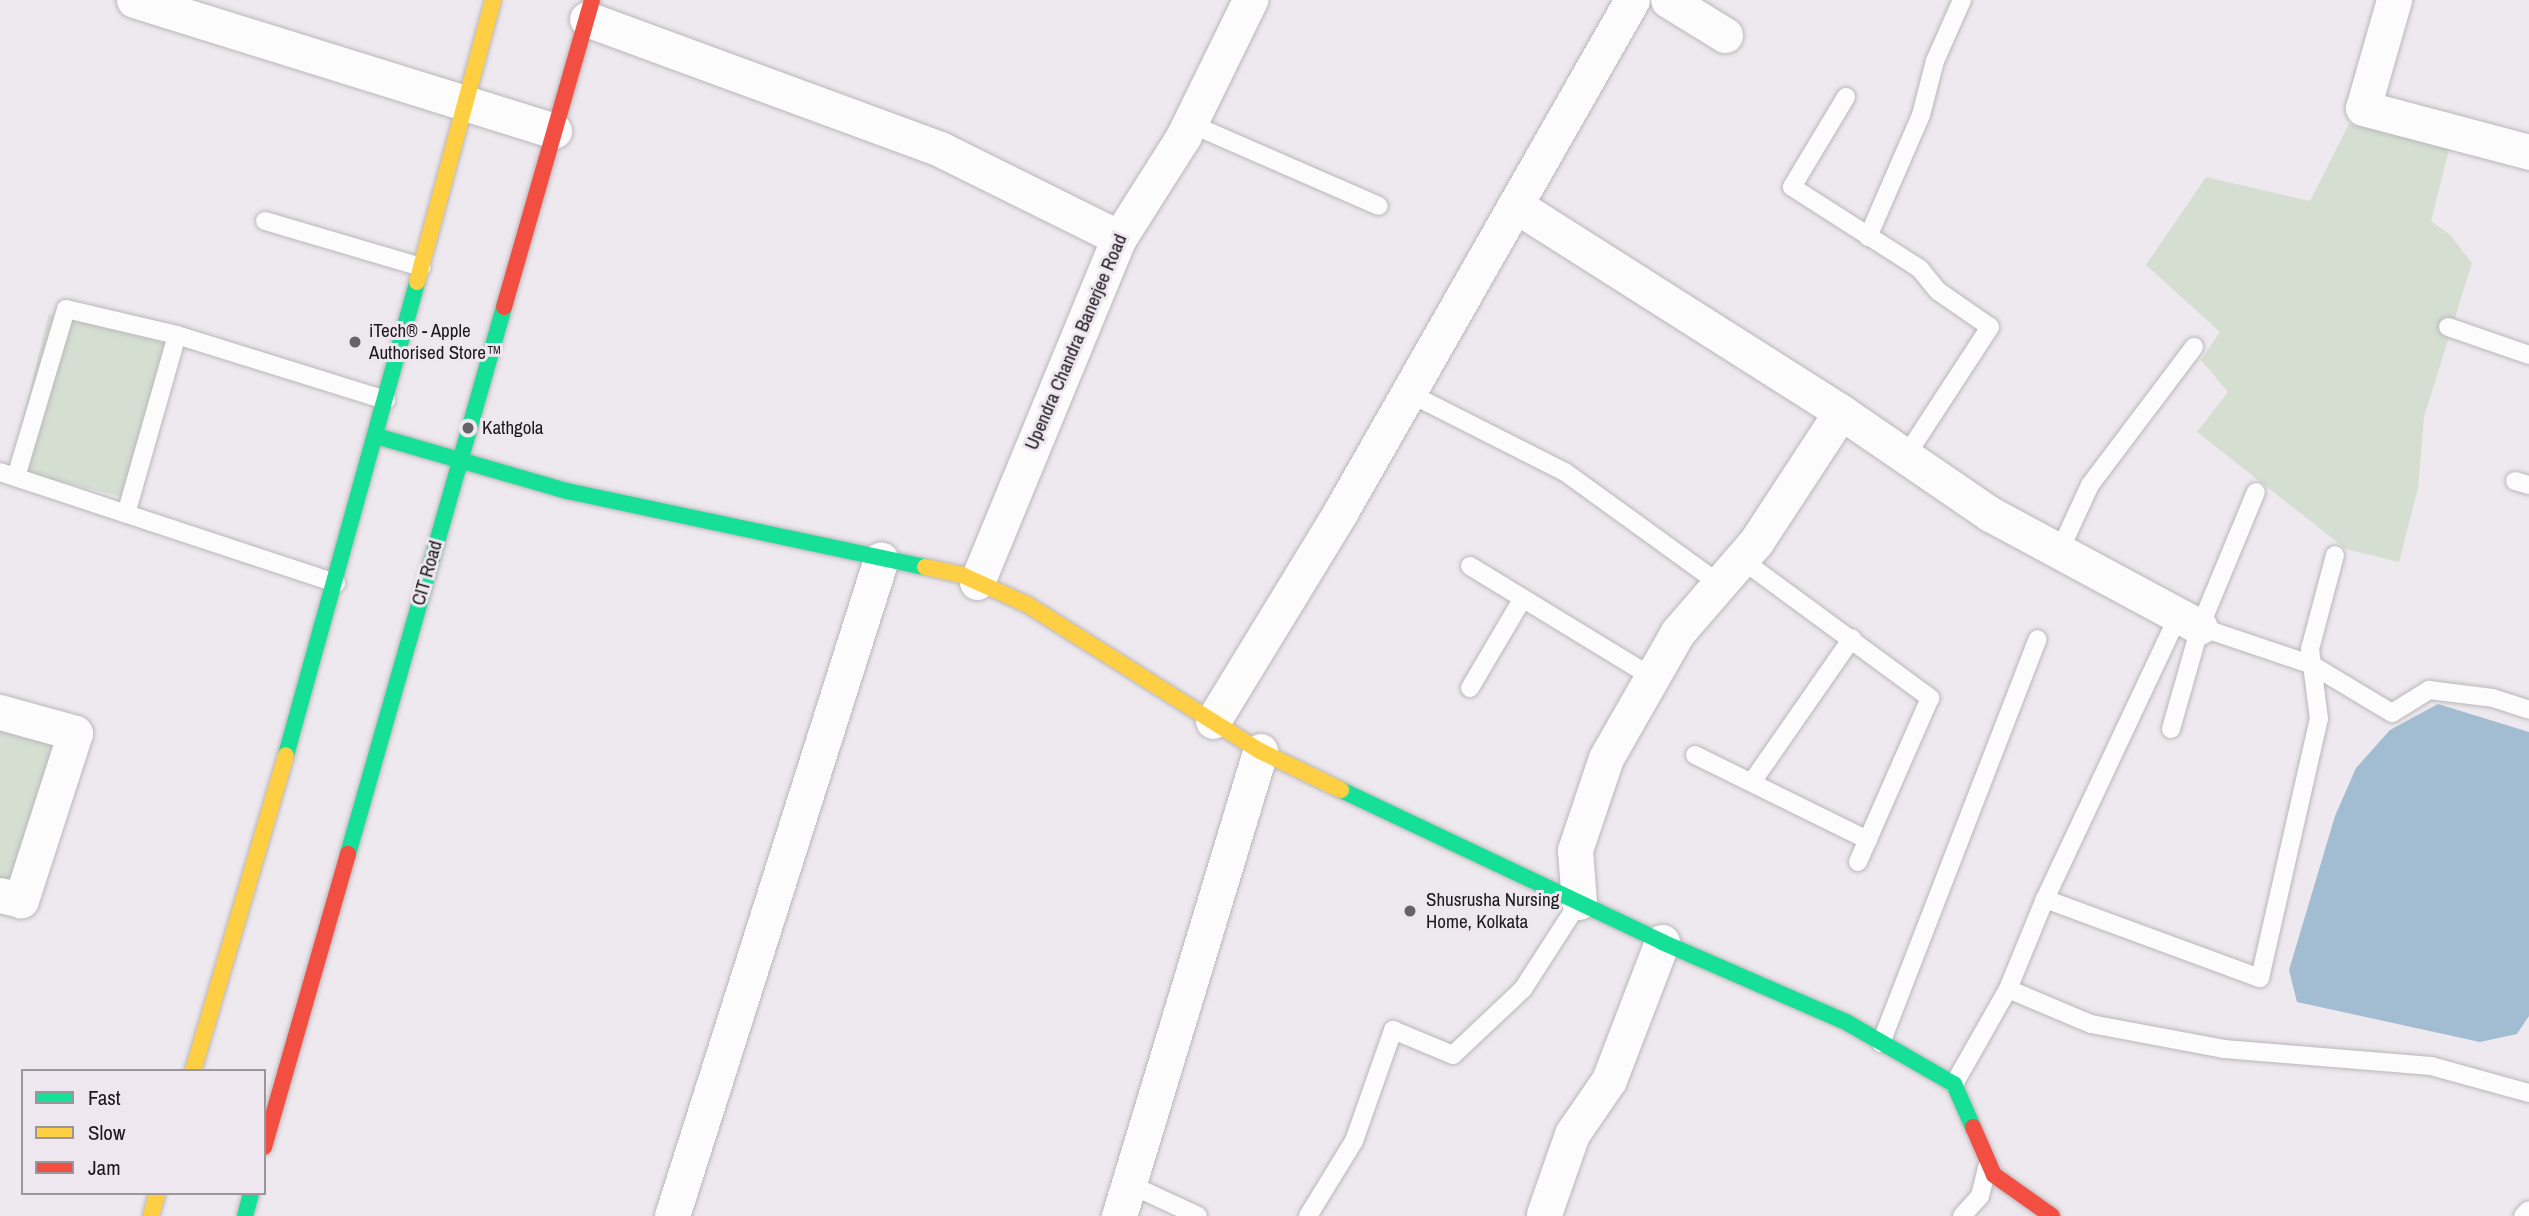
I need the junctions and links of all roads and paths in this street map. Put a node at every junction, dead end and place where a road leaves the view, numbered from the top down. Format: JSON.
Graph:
{"nodes":[{"id":1,"x":134,"y":0,"type":"edge"},
{"id":2,"x":493,"y":0,"type":"edge"},
{"id":3,"x":1250,"y":0,"type":"edge"},
{"id":4,"x":1632,"y":0,"type":"edge"},
{"id":5,"x":1668,"y":0,"type":"edge"},
{"id":6,"x":1962,"y":0,"type":"edge"},
{"id":7,"x":2394,"y":0,"type":"edge"},
{"id":8,"x":590,"y":9,"type":"edge"},
{"id":9,"x":1725,"y":35,"type":"dead end"},
{"id":10,"x":1846,"y":97,"type":"dead end"},
{"id":11,"x":465,"y":101,"type":"junction"},
{"id":12,"x":1189,"y":123,"type":"junction"},
{"id":13,"x":554,"y":131,"type":"junction"},
{"id":14,"x":2529,"y":152,"type":"edge"},
{"id":15,"x":1515,"y":205,"type":"junction"},
{"id":16,"x":1379,"y":206,"type":"dead end"},
{"id":17,"x":265,"y":221,"type":"dead end"},
{"id":18,"x":1868,"y":237,"type":"junction"},
{"id":19,"x":1119,"y":238,"type":"junction"},
{"id":20,"x":421,"y":267,"type":"junction"},
{"id":21,"x":2448,"y":327,"type":"dead end"},
{"id":22,"x":177,"y":335,"type":"junction"},
{"id":23,"x":2194,"y":346,"type":"dead end"},
{"id":24,"x":2529,"y":355,"type":"edge"},
{"id":25,"x":1409,"y":393,"type":"junction"},
{"id":26,"x":386,"y":400,"type":"junction"},
{"id":27,"x":1841,"y":412,"type":"junction"},
{"id":28,"x":376,"y":436,"type":"junction"},
{"id":29,"x":1906,"y":456,"type":"junction"},
{"id":30,"x":459,"y":459,"type":"junction"},
{"id":31,"x":8,"y":475,"type":"edge"},
{"id":32,"x":2256,"y":492,"type":"dead end"},
{"id":33,"x":126,"y":514,"type":"junction"},
{"id":34,"x":2059,"y":552,"type":"junction"},
{"id":35,"x":2335,"y":555,"type":"dead end"},
{"id":36,"x":881,"y":559,"type":"junction"},
{"id":37,"x":1470,"y":566,"type":"dead end"},
{"id":38,"x":1730,"y":572,"type":"junction"},
{"id":39,"x":977,"y":582,"type":"junction"},
{"id":40,"x":336,"y":583,"type":"junction"},
{"id":41,"x":1523,"y":598,"type":"junction"},
{"id":42,"x":2189,"y":622,"type":"junction"},
{"id":43,"x":1852,"y":638,"type":"junction"},
{"id":44,"x":2038,"y":639,"type":"dead end"},
{"id":45,"x":2312,"y":665,"type":"junction"},
{"id":46,"x":1652,"y":677,"type":"junction"},
{"id":47,"x":1470,"y":688,"type":"dead end"},
{"id":48,"x":2529,"y":710,"type":"edge"},
{"id":49,"x":0,"y":712,"type":"edge"},
{"id":50,"x":1213,"y":722,"type":"junction"},
{"id":51,"x":2171,"y":729,"type":"dead end"},
{"id":52,"x":1259,"y":751,"type":"junction"},
{"id":53,"x":1695,"y":755,"type":"dead end"},
{"id":54,"x":1752,"y":782,"type":"junction"},
{"id":55,"x":1868,"y":840,"type":"junction"},
{"id":56,"x":1858,"y":862,"type":"dead end"},
{"id":57,"x":0,"y":895,"type":"edge"},
{"id":58,"x":2045,"y":899,"type":"junction"},
{"id":59,"x":1579,"y":902,"type":"junction"},
{"id":60,"x":1662,"y":942,"type":"junction"},
{"id":61,"x":2008,"y":989,"type":"junction"},
{"id":62,"x":1881,"y":1042,"type":"junction"},
{"id":63,"x":194,"y":1069,"type":"edge"},
{"id":64,"x":1954,"y":1084,"type":"junction"},
{"id":65,"x":2529,"y":1093,"type":"edge"},
{"id":66,"x":266,"y":1140,"type":"edge"},
{"id":67,"x":1989,"y":1162,"type":"junction"},
{"id":68,"x":156,"y":1195,"type":"edge"},
{"id":69,"x":250,"y":1195,"type":"edge"},
{"id":70,"x":1124,"y":1200,"type":"edge"},
{"id":71,"x":2529,"y":1210,"type":"edge"},
{"id":72,"x":1544,"y":1214,"type":"edge"},
{"id":73,"x":151,"y":1216,"type":"edge"},
{"id":74,"x":245,"y":1216,"type":"edge"},
{"id":75,"x":672,"y":1216,"type":"edge"},
{"id":76,"x":1198,"y":1216,"type":"edge"},
{"id":77,"x":1308,"y":1216,"type":"edge"},
{"id":78,"x":1962,"y":1216,"type":"edge"},
{"id":79,"x":2052,"y":1216,"type":"edge"},
{"id":80,"x":2523,"y":1216,"type":"edge"}],
"edges":[{"from":1,"to":11,"type":"street"},
{"from":2,"to":11,"type":"main road"},
{"from":3,"to":12,"type":"street","name":"Upendra Chandra Banerjee Road"},
{"from":4,"to":15,"type":"street"},
{"from":5,"to":9,"type":"street"},
{"from":6,"to":18,"type":"lane"},
{"from":7,"to":14,"type":"street"},
{"from":8,"to":13,"type":"main road","name":"CIT Road"},
{"from":8,"to":19,"type":"street"},
{"from":10,"to":18,"type":"lane"},
{"from":11,"to":13,"type":"street"},
{"from":11,"to":20,"type":"main road"},
{"from":12,"to":16,"type":"lane"},
{"from":12,"to":19,"type":"street","name":"Upendra Chandra Banerjee Road"},
{"from":13,"to":30,"type":"main road","name":"CIT Road"},
{"from":15,"to":25,"type":"street"},
{"from":15,"to":27,"type":"street"},
{"from":17,"to":20,"type":"lane"},
{"from":18,"to":29,"type":"lane"},
{"from":19,"to":39,"type":"street","name":"Upendra Chandra Banerjee Road"},
{"from":20,"to":26,"type":"main road"},
{"from":21,"to":24,"type":"lane"},
{"from":22,"to":26,"type":"lane"},
{"from":22,"to":31,"type":"lane"},
{"from":22,"to":33,"type":"lane"},
{"from":23,"to":34,"type":"lane"},
{"from":25,"to":38,"type":"lane"},
{"from":25,"to":50,"type":"street"},
{"from":26,"to":28,"type":"main road"},
{"from":27,"to":29,"type":"street"},
{"from":27,"to":38,"type":"street"},
{"from":28,"to":30,"type":"main road"},
{"from":28,"to":40,"type":"main road"},
{"from":29,"to":34,"type":"street"},
{"from":30,"to":36,"type":"main road"},
{"from":30,"to":66,"type":"main road","name":"CIT Road"},
{"from":31,"to":33,"type":"lane"},
{"from":32,"to":42,"type":"lane"},
{"from":33,"to":40,"type":"lane"},
{"from":34,"to":42,"type":"street"},
{"from":35,"to":45,"type":"lane"},
{"from":36,"to":39,"type":"main road"},
{"from":36,"to":75,"type":"street"},
{"from":37,"to":41,"type":"lane"},
{"from":38,"to":43,"type":"lane"},
{"from":38,"to":46,"type":"street"},
{"from":39,"to":50,"type":"main road"},
{"from":40,"to":63,"type":"main road"},
{"from":41,"to":46,"type":"lane"},
{"from":41,"to":47,"type":"lane"},
{"from":42,"to":45,"type":"lane"},
{"from":42,"to":51,"type":"lane"},
{"from":42,"to":58,"type":"lane"},
{"from":43,"to":54,"type":"lane"},
{"from":43,"to":55,"type":"lane"},
{"from":44,"to":62,"type":"lane"},
{"from":45,"to":48,"type":"lane"},
{"from":45,"to":58,"type":"lane"},
{"from":46,"to":59,"type":"street"},
{"from":49,"to":57,"type":"street"},
{"from":50,"to":52,"type":"main road"},
{"from":52,"to":59,"type":"main road"},
{"from":52,"to":70,"type":"street"},
{"from":53,"to":54,"type":"lane"},
{"from":54,"to":55,"type":"lane"},
{"from":55,"to":56,"type":"lane"},
{"from":58,"to":61,"type":"lane"},
{"from":59,"to":60,"type":"main road"},
{"from":59,"to":77,"type":"lane"},
{"from":60,"to":62,"type":"main road"},
{"from":60,"to":72,"type":"street"},
{"from":61,"to":64,"type":"lane"},
{"from":61,"to":65,"type":"lane"},
{"from":62,"to":64,"type":"main road"},
{"from":64,"to":67,"type":"main road"},
{"from":67,"to":78,"type":"lane"},
{"from":67,"to":79,"type":"main road"},
{"from":68,"to":73,"type":"main road"},
{"from":69,"to":74,"type":"main road"},
{"from":70,"to":76,"type":"lane"},
{"from":71,"to":80,"type":"lane"}]}
